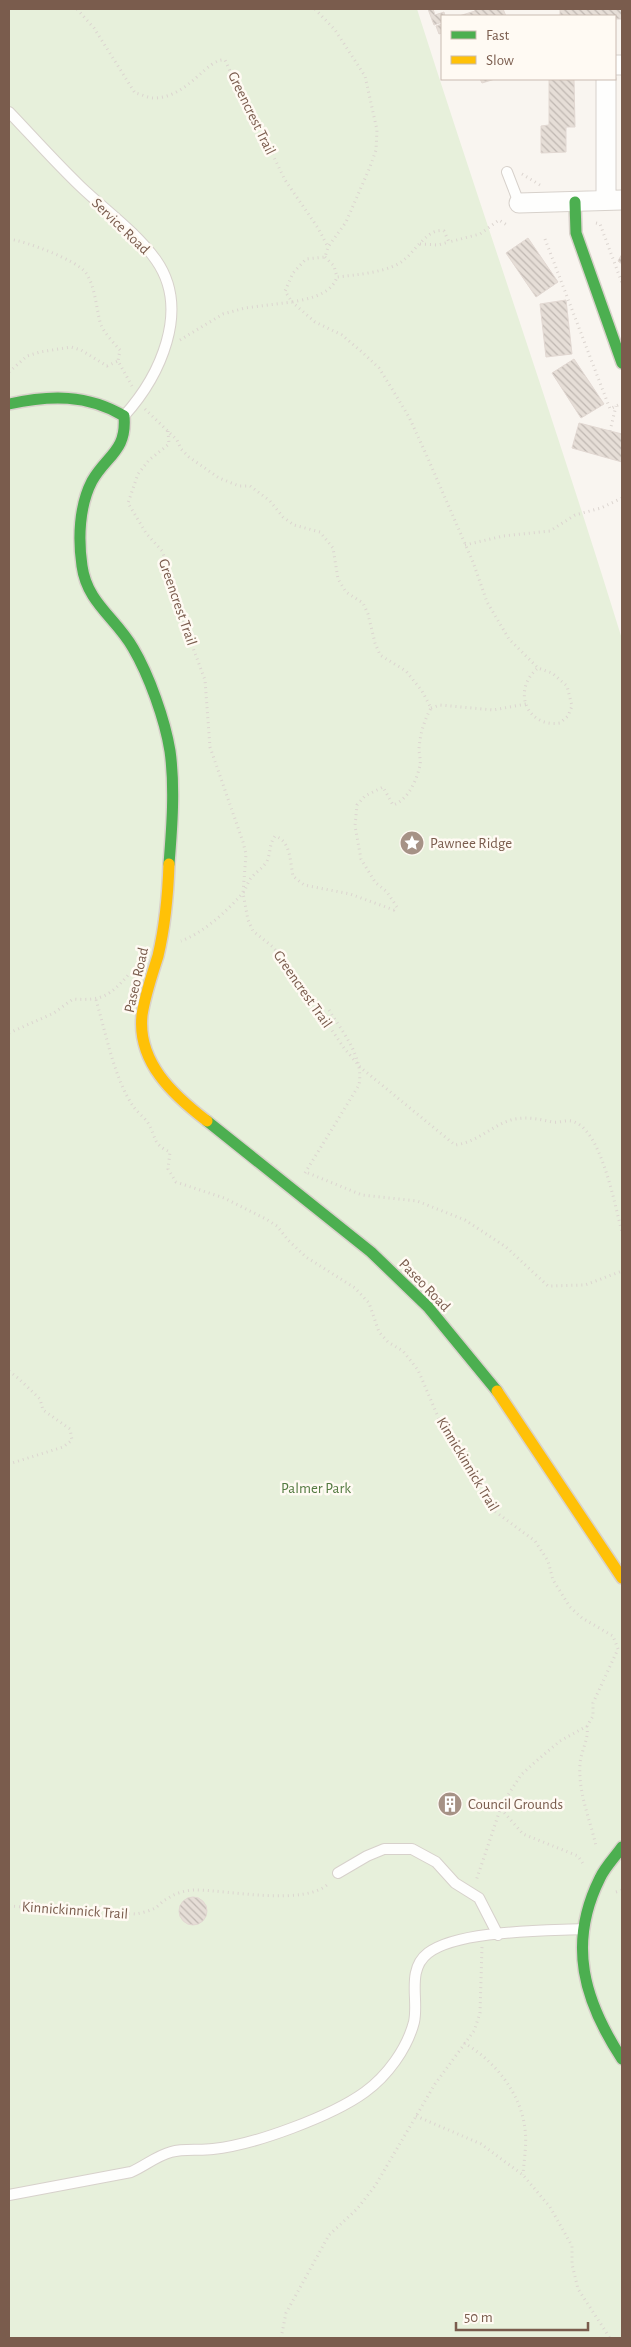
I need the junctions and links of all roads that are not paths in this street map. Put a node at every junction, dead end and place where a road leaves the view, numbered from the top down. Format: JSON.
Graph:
{"nodes":[{"id":1,"x":606,"y":80,"type":"edge"},
{"id":2,"x":9,"y":112,"type":"edge"},
{"id":3,"x":507,"y":172,"type":"dead end"},
{"id":4,"x":614,"y":200,"type":"edge"},
{"id":5,"x":519,"y":202,"type":"joint"},
{"id":6,"x":574,"y":202,"type":"junction"},
{"id":7,"x":622,"y":363,"type":"edge"},
{"id":8,"x":9,"y":404,"type":"edge"},
{"id":9,"x":124,"y":416,"type":"junction"},
{"id":10,"x":622,"y":1578,"type":"edge"},
{"id":11,"x":622,"y":1847,"type":"edge"},
{"id":12,"x":338,"y":1873,"type":"road end"},
{"id":13,"x":584,"y":1929,"type":"junction"},
{"id":14,"x":498,"y":1934,"type":"junction"},
{"id":15,"x":622,"y":2059,"type":"edge"},
{"id":16,"x":9,"y":2195,"type":"edge"}],
"edges":[{"from":1,"to":4,"type":"street"},
{"from":2,"to":9,"type":"lane","name":"Service Road"},
{"from":3,"to":5,"type":"lane"},
{"from":4,"to":6,"type":"street"},
{"from":5,"to":6,"type":"street"},
{"from":6,"to":7,"type":"street"},
{"from":8,"to":9,"type":"street"},
{"from":9,"to":10,"type":"street","name":"Paseo Road"},
{"from":11,"to":13,"type":"street"},
{"from":12,"to":14,"type":"lane"},
{"from":13,"to":14,"type":"lane"},
{"from":13,"to":15,"type":"street"},
{"from":14,"to":16,"type":"lane"}]}
